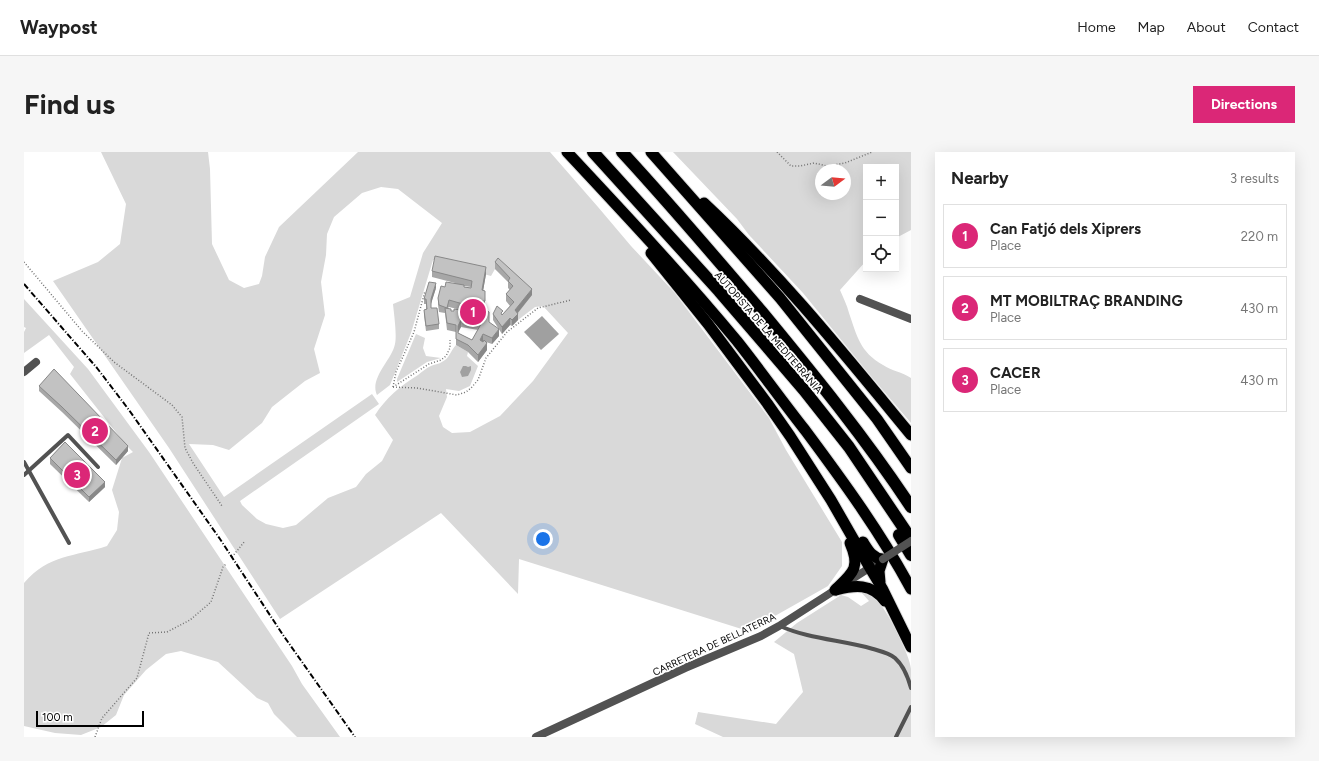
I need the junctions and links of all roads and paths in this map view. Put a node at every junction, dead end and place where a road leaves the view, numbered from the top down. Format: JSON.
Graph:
{"nodes":[{"id":1,"x":567,"y":152,"type":"edge"},
{"id":2,"x":593,"y":152,"type":"edge"},
{"id":3,"x":622,"y":152,"type":"edge"},
{"id":4,"x":777,"y":152,"type":"edge"},
{"id":5,"x":872,"y":152,"type":"edge"},
{"id":6,"x":654,"y":154,"type":"edge"},
{"id":7,"x":622,"y":211,"type":"junction"},
{"id":8,"x":24,"y":262,"type":"edge"},
{"id":9,"x":425,"y":291,"type":"edge"},
{"id":10,"x":860,"y":299,"type":"dead end"},
{"id":11,"x":571,"y":300,"type":"dead end"},
{"id":12,"x":910,"y":315,"type":"edge"},
{"id":13,"x":450,"y":340,"type":"dead end"},
{"id":14,"x":36,"y":362,"type":"dead end"},
{"id":15,"x":24,"y":372,"type":"edge"},
{"id":16,"x":393,"y":387,"type":"junction"},
{"id":17,"x":804,"y":390,"type":"junction"},
{"id":18,"x":911,"y":435,"type":"edge"},
{"id":19,"x":24,"y":462,"type":"edge"},
{"id":20,"x":98,"y":467,"type":"dead end"},
{"id":21,"x":811,"y":468,"type":"junction"},
{"id":22,"x":911,"y":468,"type":"edge"},
{"id":23,"x":29,"y":470,"type":"junction"},
{"id":24,"x":24,"y":475,"type":"edge"},
{"id":25,"x":831,"y":500,"type":"junction"},
{"id":26,"x":222,"y":506,"type":"dead end"},
{"id":27,"x":911,"y":507,"type":"edge"},
{"id":28,"x":911,"y":540,"type":"edge"},
{"id":29,"x":246,"y":541,"type":"dead end"},
{"id":30,"x":69,"y":543,"type":"dead end"},
{"id":31,"x":911,"y":555,"type":"edge"},
{"id":32,"x":232,"y":557,"type":"dead end"},
{"id":33,"x":883,"y":559,"type":"junction"},
{"id":34,"x":226,"y":564,"type":"dead end"},
{"id":35,"x":870,"y":568,"type":"junction"},
{"id":36,"x":882,"y":588,"type":"junction"},
{"id":37,"x":911,"y":589,"type":"edge"},
{"id":38,"x":835,"y":590,"type":"junction"},
{"id":39,"x":896,"y":616,"type":"junction"},
{"id":40,"x":779,"y":626,"type":"junction"},
{"id":41,"x":911,"y":647,"type":"edge"},
{"id":42,"x":911,"y":688,"type":"edge"},
{"id":43,"x":911,"y":707,"type":"edge"},
{"id":44,"x":95,"y":737,"type":"edge"},
{"id":45,"x":536,"y":737,"type":"edge"},
{"id":46,"x":896,"y":737,"type":"edge"}],
"edges":[{"from":1,"to":7,"type":"highway"},
{"from":2,"to":17,"type":"highway","name":"AUTOPISTA DE LA MEDITERRÀNIA"},
{"from":3,"to":27,"type":"highway","name":"AUTOPISTA DE LA MEDITERRÀNIA"},
{"from":4,"to":5,"type":"path"},
{"from":6,"to":18,"type":"highway"},
{"from":6,"to":22,"type":"highway"},
{"from":7,"to":21,"type":"highway"},
{"from":7,"to":37,"type":"highway"},
{"from":8,"to":26,"type":"path"},
{"from":9,"to":16,"type":"path"},
{"from":10,"to":12,"type":"street"},
{"from":11,"to":16,"type":"path"},
{"from":13,"to":16,"type":"path"},
{"from":14,"to":15,"type":"street"},
{"from":17,"to":28,"type":"highway","name":"AUTOPISTA DE LA MEDITERRÀNIA"},
{"from":17,"to":31,"type":"highway"},
{"from":19,"to":23,"type":"lane"},
{"from":20,"to":23,"type":"lane"},
{"from":21,"to":25,"type":"highway"},
{"from":21,"to":33,"type":"highway"},
{"from":23,"to":24,"type":"lane"},
{"from":23,"to":30,"type":"lane"},
{"from":25,"to":35,"type":"highway"},
{"from":25,"to":38,"type":"highway"},
{"from":28,"to":33,"type":"street","name":"CARRETERA DE BELLATERRA","bridge":true},
{"from":29,"to":32,"type":"path"},
{"from":33,"to":35,"type":"street","name":"CARRETERA DE BELLATERRA"},
{"from":33,"to":36,"type":"highway"},
{"from":34,"to":44,"type":"path"},
{"from":35,"to":36,"type":"highway"},
{"from":35,"to":38,"type":"street","name":"CARRETERA DE BELLATERRA"},
{"from":36,"to":39,"type":"highway"},
{"from":38,"to":39,"type":"highway"},
{"from":38,"to":40,"type":"street","name":"CARRETERA DE BELLATERRA"},
{"from":39,"to":41,"type":"highway"},
{"from":40,"to":42,"type":"lane"},
{"from":40,"to":45,"type":"street","name":"CARRETERA DE BELLATERRA"},
{"from":43,"to":46,"type":"lane"}]}
